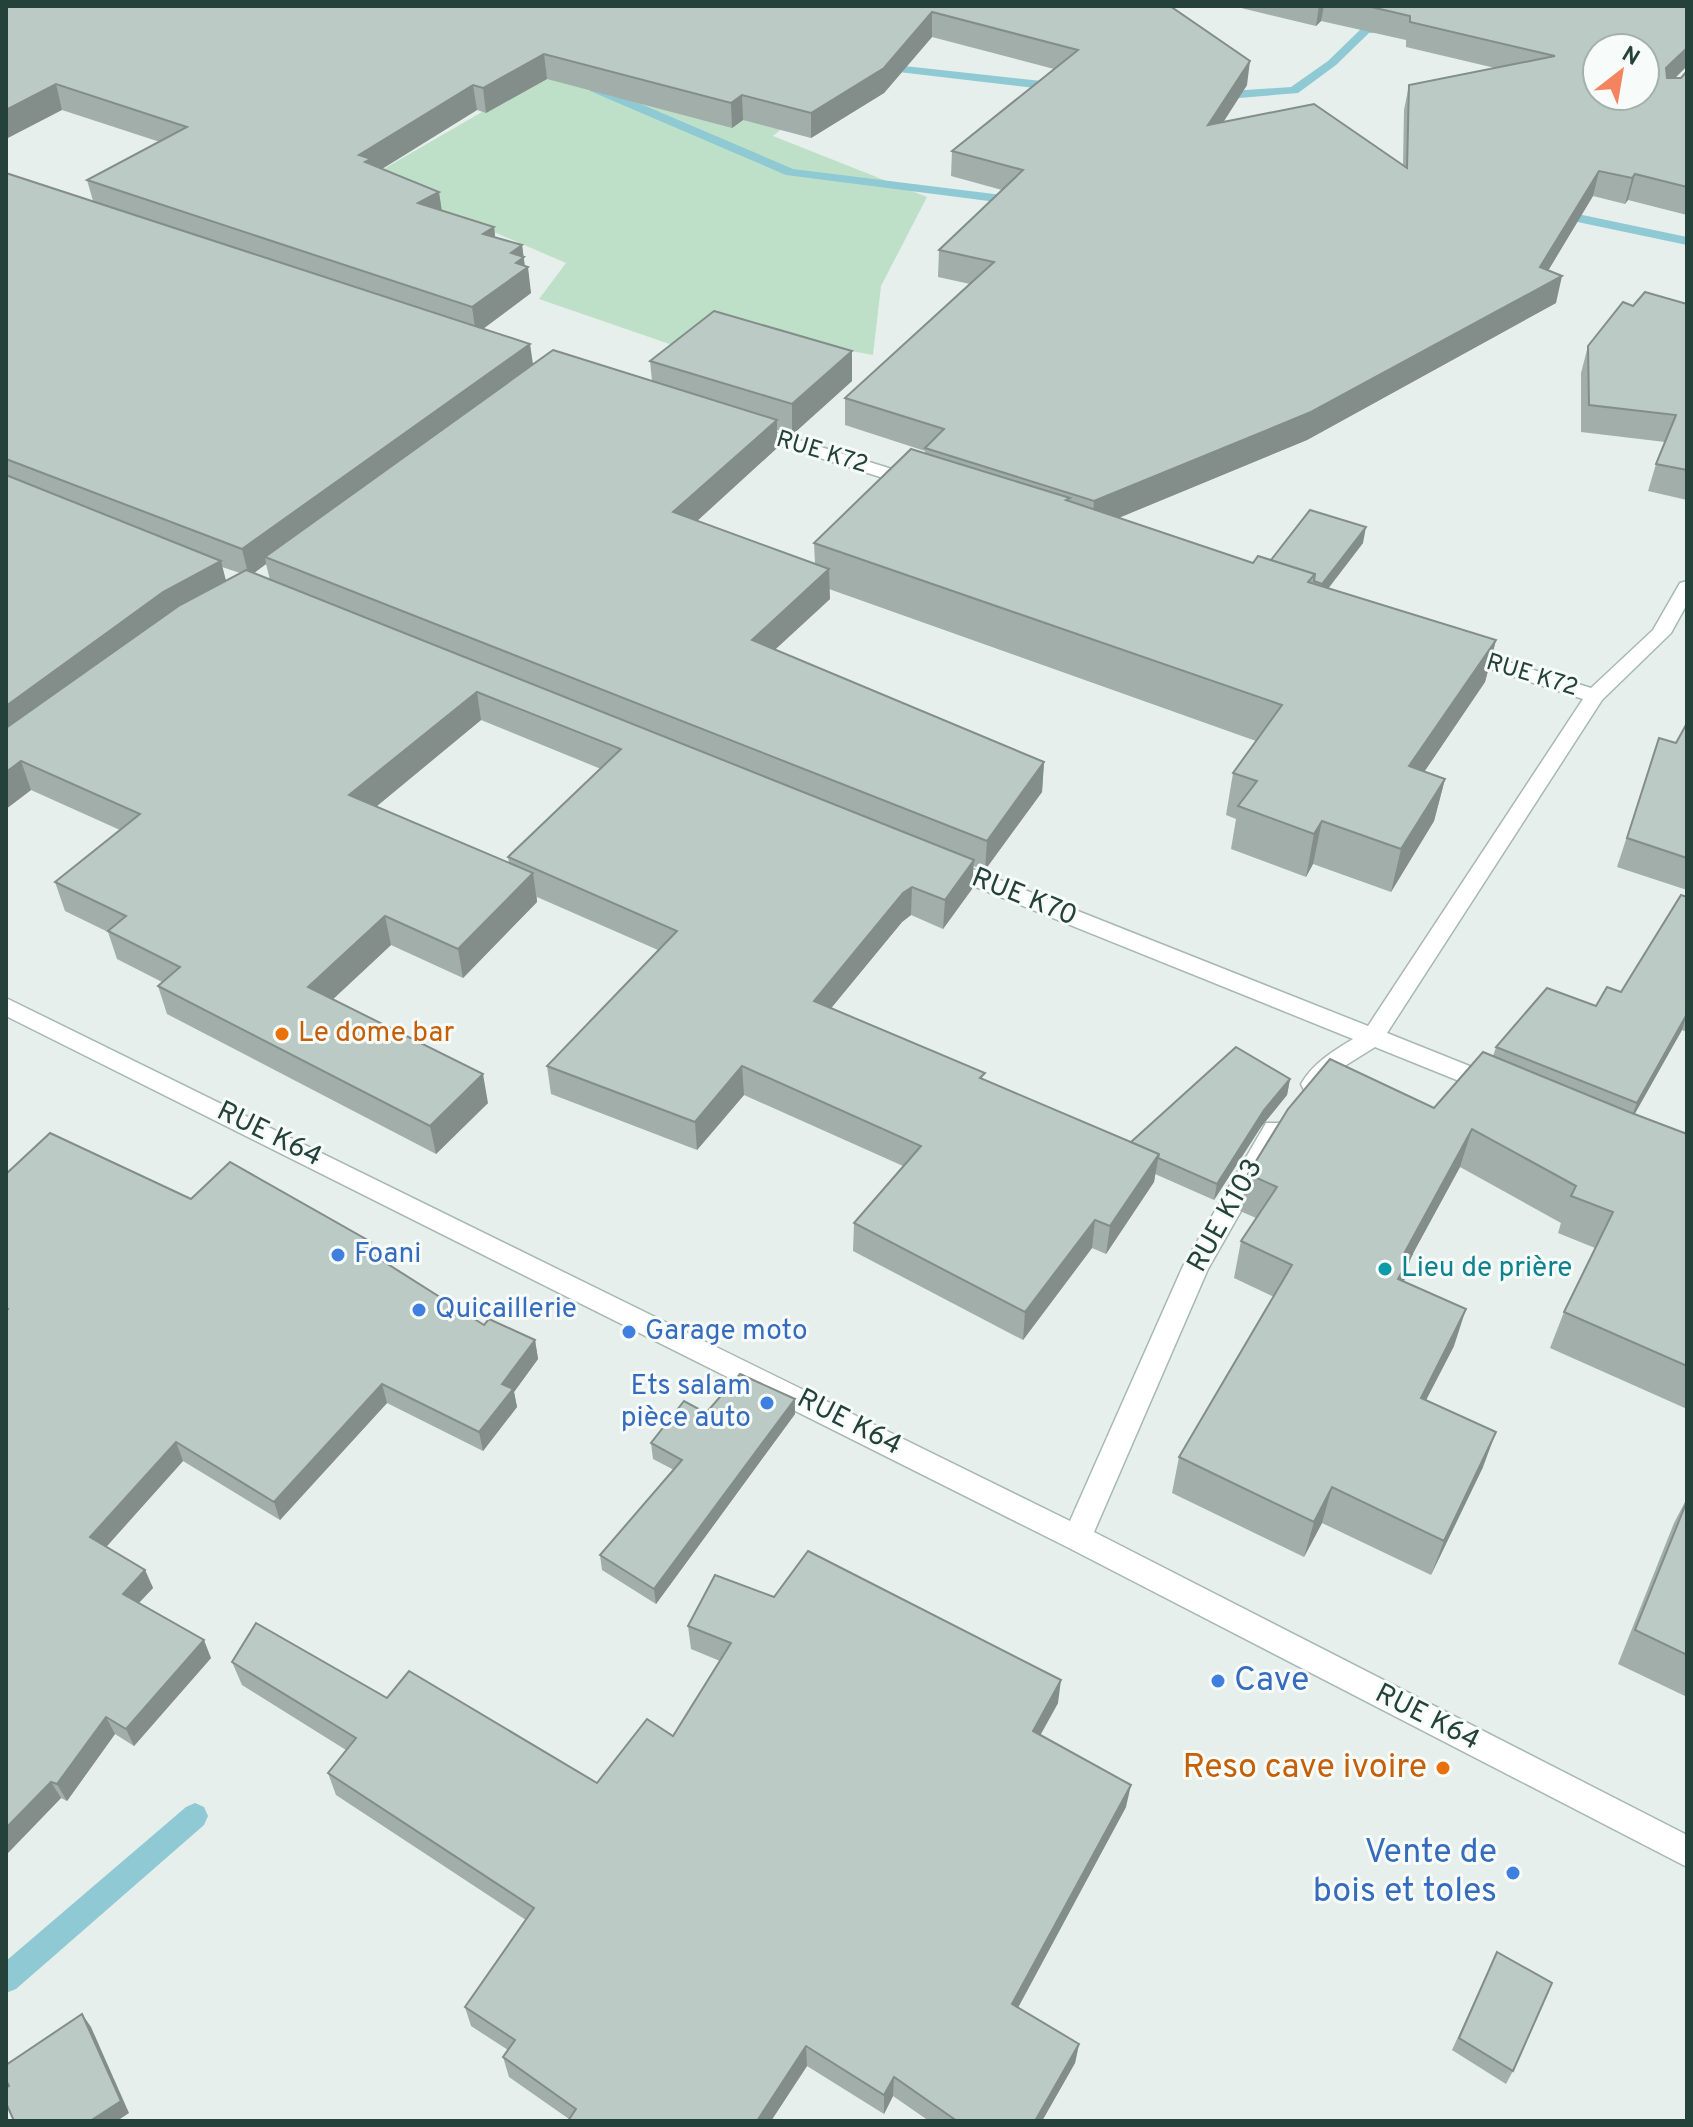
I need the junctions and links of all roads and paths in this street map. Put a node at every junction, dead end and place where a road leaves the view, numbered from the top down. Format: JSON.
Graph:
{"nodes":[{"id":1,"x":734,"y":426,"type":"edge"},
{"id":2,"x":931,"y":487,"type":"edge"},
{"id":3,"x":1687,"y":587,"type":"edge"},
{"id":4,"x":1444,"y":648,"type":"edge"},
{"id":5,"x":1595,"y":696,"type":"junction"},
{"id":6,"x":929,"y":860,"type":"edge"},
{"id":7,"x":6,"y":1006,"type":"edge"},
{"id":8,"x":1372,"y":1038,"type":"junction"},
{"id":9,"x":1515,"y":1094,"type":"edge"},
{"id":10,"x":1077,"y":1538,"type":"junction"},
{"id":11,"x":1687,"y":1852,"type":"edge"}],
"edges":[{"from":1,"to":2,"type":"street","name":"RUE K72"},
{"from":3,"to":5,"type":"street","name":"RUE K103"},
{"from":4,"to":5,"type":"street","name":"RUE K72"},
{"from":5,"to":8,"type":"street","name":"RUE K103"},
{"from":6,"to":8,"type":"street","name":"RUE K70"},
{"from":7,"to":10,"type":"street","name":"RUE K64"},
{"from":8,"to":9,"type":"street","name":"RUE K70"},
{"from":8,"to":10,"type":"street","name":"RUE K103"},
{"from":10,"to":11,"type":"street","name":"RUE K64"}]}
